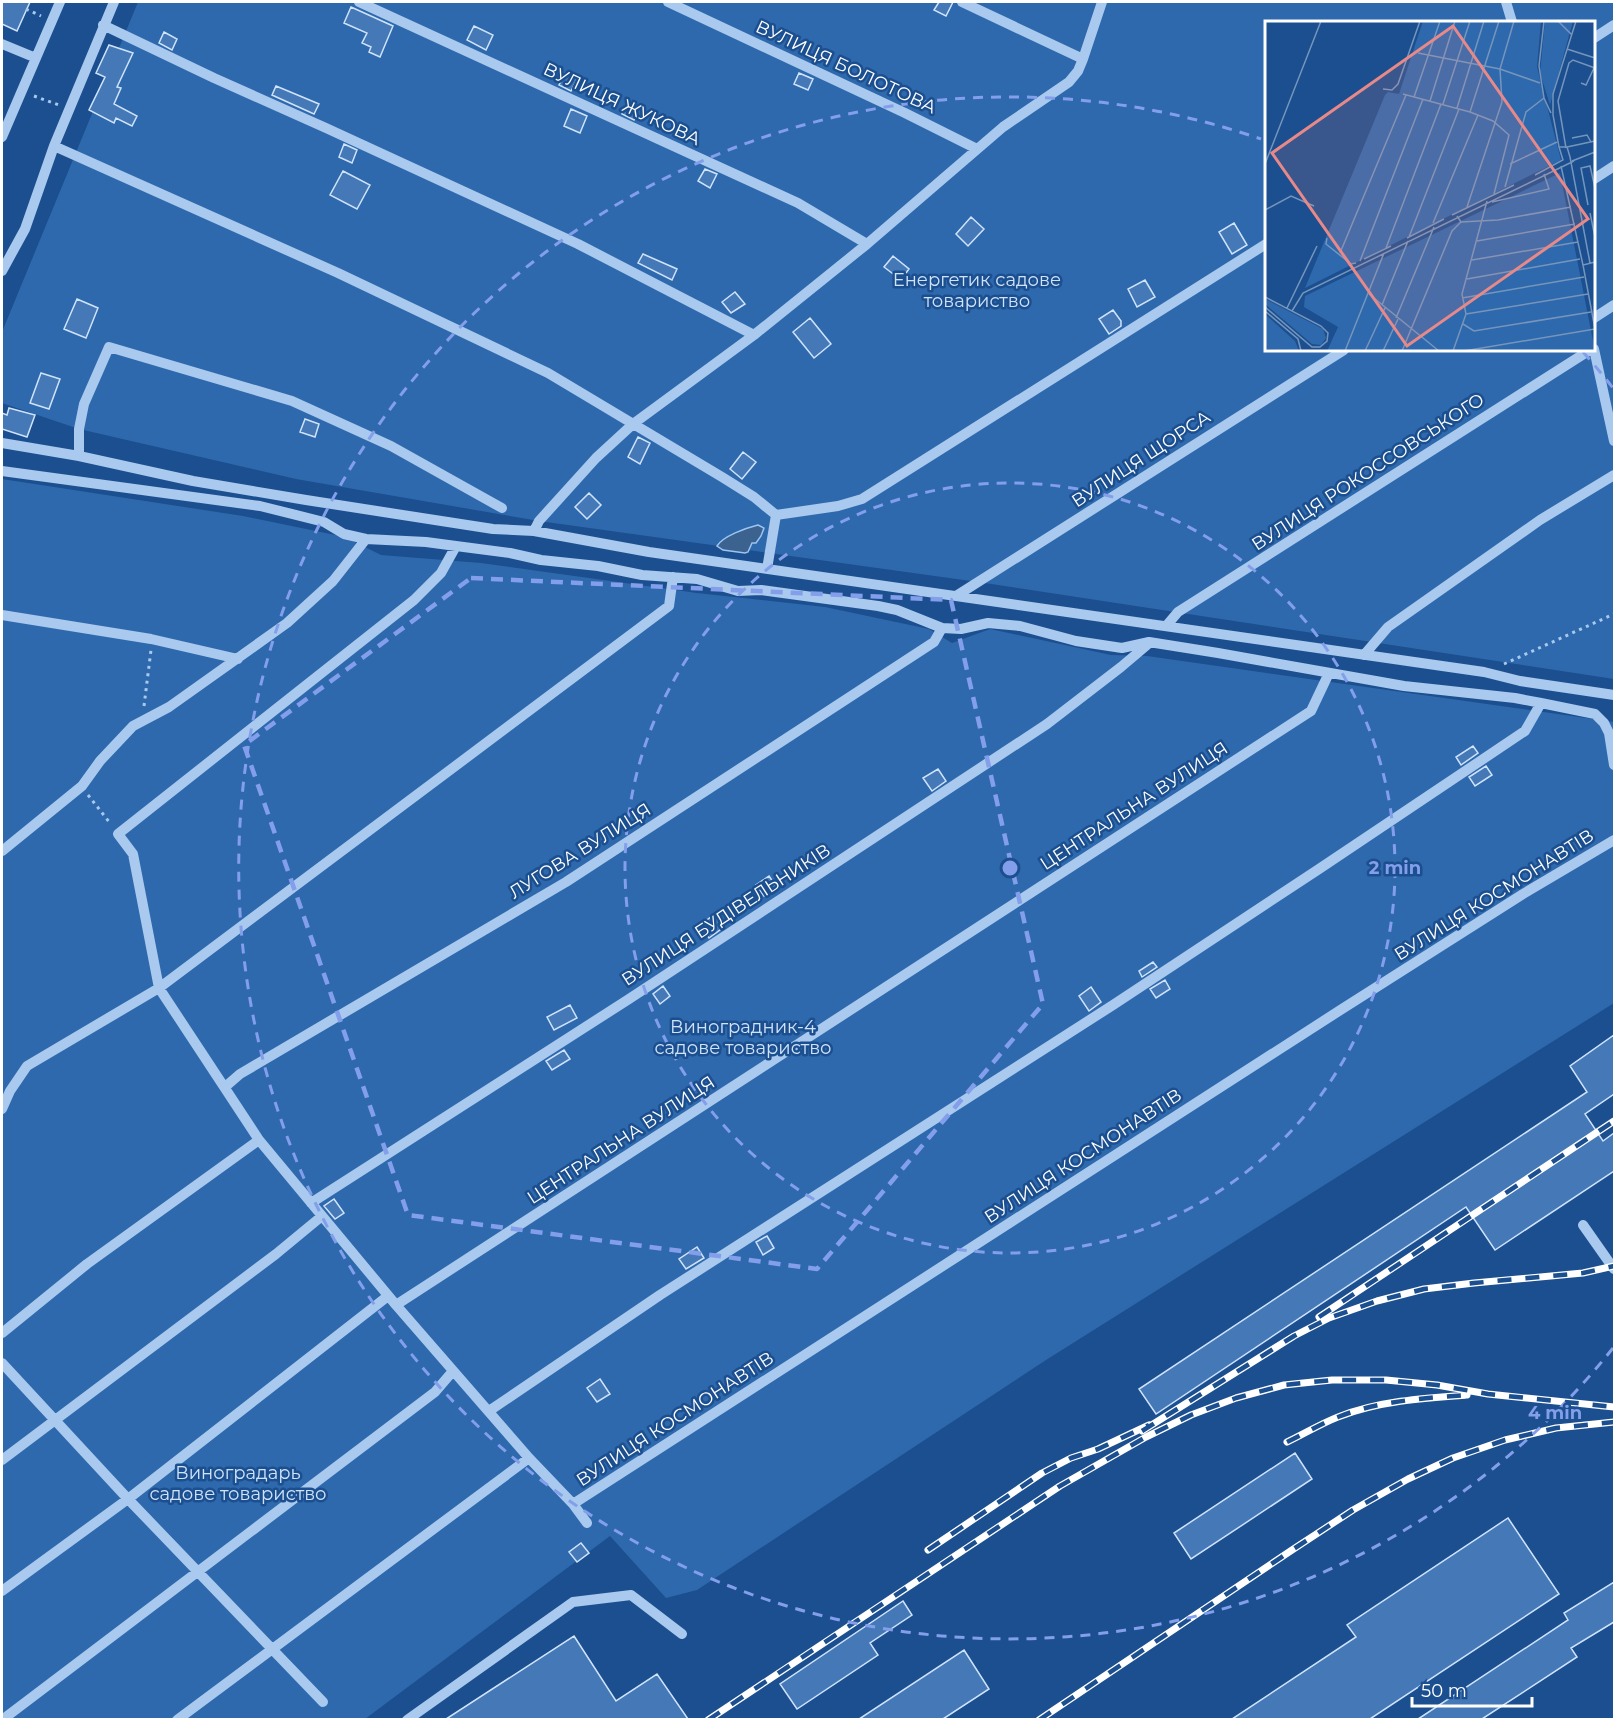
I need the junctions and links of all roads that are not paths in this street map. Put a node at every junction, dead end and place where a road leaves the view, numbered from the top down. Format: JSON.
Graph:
{"nodes":[{"id":1,"x":60,"y":2,"type":"edge"},
{"id":2,"x":114,"y":2,"type":"edge"},
{"id":3,"x":359,"y":2,"type":"edge"},
{"id":4,"x":668,"y":2,"type":"edge"},
{"id":5,"x":962,"y":2,"type":"edge"},
{"id":6,"x":1102,"y":2,"type":"edge"},
{"id":7,"x":1506,"y":2,"type":"edge"},
{"id":8,"x":1512,"y":21,"type":"edge"},
{"id":9,"x":103,"y":25,"type":"junction"},
{"id":10,"x":1614,"y":25,"type":"edge"},
{"id":11,"x":1595,"y":37,"type":"edge"},
{"id":12,"x":2,"y":44,"type":"edge"},
{"id":13,"x":36,"y":58,"type":"junction"},
{"id":14,"x":1083,"y":59,"type":"junction"},
{"id":15,"x":6,"y":116,"type":"edge"},
{"id":16,"x":2,"y":137,"type":"edge"},
{"id":17,"x":54,"y":146,"type":"junction"},
{"id":18,"x":976,"y":149,"type":"junction"},
{"id":19,"x":1614,"y":166,"type":"edge"},
{"id":20,"x":1595,"y":178,"type":"edge"},
{"id":21,"x":867,"y":244,"type":"junction"},
{"id":22,"x":1265,"y":245,"type":"edge"},
{"id":23,"x":2,"y":271,"type":"edge"},
{"id":24,"x":1614,"y":305,"type":"edge"},
{"id":25,"x":1595,"y":317,"type":"edge"},
{"id":26,"x":754,"y":335,"type":"junction"},
{"id":27,"x":1342,"y":351,"type":"edge"},
{"id":28,"x":1589,"y":351,"type":"edge"},
{"id":29,"x":1592,"y":351,"type":"edge"},
{"id":30,"x":633,"y":424,"type":"junction"},
{"id":31,"x":1614,"y":441,"type":"edge"},
{"id":32,"x":2,"y":443,"type":"edge"},
{"id":33,"x":79,"y":456,"type":"junction"},
{"id":34,"x":2,"y":471,"type":"edge"},
{"id":35,"x":1614,"y":475,"type":"edge"},
{"id":36,"x":502,"y":508,"type":"dead end"},
{"id":37,"x":776,"y":515,"type":"junction"},
{"id":38,"x":534,"y":531,"type":"junction"},
{"id":39,"x":366,"y":539,"type":"junction"},
{"id":40,"x":456,"y":546,"type":"junction"},
{"id":41,"x":767,"y":569,"type":"junction"},
{"id":42,"x":673,"y":577,"type":"junction"},
{"id":43,"x":956,"y":596,"type":"junction"},
{"id":44,"x":2,"y":615,"type":"edge"},
{"id":45,"x":1167,"y":626,"type":"junction"},
{"id":46,"x":942,"y":628,"type":"junction"},
{"id":47,"x":1149,"y":642,"type":"junction"},
{"id":48,"x":1364,"y":655,"type":"junction"},
{"id":49,"x":238,"y":659,"type":"junction"},
{"id":50,"x":1329,"y":673,"type":"junction"},
{"id":51,"x":1614,"y":695,"type":"edge"},
{"id":52,"x":1541,"y":703,"type":"junction"},
{"id":53,"x":1614,"y":765,"type":"edge"},
{"id":54,"x":1614,"y":840,"type":"edge"},
{"id":55,"x":2,"y":851,"type":"edge"},
{"id":56,"x":159,"y":988,"type":"junction"},
{"id":57,"x":225,"y":1087,"type":"junction"},
{"id":58,"x":2,"y":1109,"type":"edge"},
{"id":59,"x":259,"y":1140,"type":"junction"},
{"id":60,"x":311,"y":1203,"type":"junction"},
{"id":61,"x":322,"y":1216,"type":"junction"},
{"id":62,"x":1583,"y":1225,"type":"dead end"},
{"id":63,"x":1614,"y":1269,"type":"edge"},
{"id":64,"x":388,"y":1296,"type":"junction"},
{"id":65,"x":396,"y":1305,"type":"junction"},
{"id":66,"x":2,"y":1333,"type":"edge"},
{"id":67,"x":2,"y":1363,"type":"edge"},
{"id":68,"x":453,"y":1371,"type":"junction"},
{"id":69,"x":489,"y":1411,"type":"junction"},
{"id":70,"x":54,"y":1420,"type":"junction"},
{"id":71,"x":529,"y":1458,"type":"junction"},
{"id":72,"x":2,"y":1460,"type":"edge"},
{"id":73,"x":128,"y":1499,"type":"junction"},
{"id":74,"x":573,"y":1504,"type":"junction"},
{"id":75,"x":587,"y":1523,"type":"dead end"},
{"id":76,"x":198,"y":1571,"type":"junction"},
{"id":77,"x":2,"y":1591,"type":"edge"},
{"id":78,"x":682,"y":1634,"type":"dead end"},
{"id":79,"x":272,"y":1648,"type":"junction"},
{"id":80,"x":323,"y":1702,"type":"dead end"},
{"id":81,"x":3,"y":1719,"type":"edge"},
{"id":82,"x":177,"y":1719,"type":"edge"},
{"id":83,"x":407,"y":1719,"type":"edge"}],
"edges":[{"from":1,"to":13,"type":"street"},
{"from":2,"to":9,"type":"street"},
{"from":3,"to":21,"type":"street","name":"ВУЛИЦЯ ЖУКОВА"},
{"from":4,"to":18,"type":"street","name":"ВУЛИЦЯ БОЛОТОВА"},
{"from":5,"to":14,"type":"street"},
{"from":6,"to":14,"type":"street"},
{"from":7,"to":8,"type":"street"},
{"from":9,"to":17,"type":"street"},
{"from":9,"to":26,"type":"street"},
{"from":10,"to":11,"type":"street"},
{"from":12,"to":13,"type":"street"},
{"from":13,"to":15,"type":"street"},
{"from":14,"to":18,"type":"street"},
{"from":15,"to":16,"type":"street"},
{"from":17,"to":23,"type":"street"},
{"from":17,"to":30,"type":"street"},
{"from":18,"to":21,"type":"street"},
{"from":19,"to":20,"type":"street"},
{"from":21,"to":26,"type":"street"},
{"from":22,"to":37,"type":"street"},
{"from":24,"to":25,"type":"street"},
{"from":26,"to":30,"type":"street"},
{"from":27,"to":43,"type":"street","name":"ВУЛИЦЯ ЩОРСА"},
{"from":28,"to":45,"type":"street","name":"ВУЛИЦЯ РОКОССОВСЬКОГО"},
{"from":29,"to":31,"type":"street"},
{"from":30,"to":37,"type":"street"},
{"from":30,"to":38,"type":"street"},
{"from":32,"to":33,"type":"street"},
{"from":33,"to":36,"type":"street"},
{"from":33,"to":38,"type":"street"},
{"from":34,"to":39,"type":"street"},
{"from":35,"to":48,"type":"street"},
{"from":37,"to":41,"type":"street"},
{"from":38,"to":41,"type":"street"},
{"from":39,"to":40,"type":"street"},
{"from":39,"to":49,"type":"street"},
{"from":40,"to":42,"type":"street"},
{"from":40,"to":56,"type":"street"},
{"from":41,"to":43,"type":"street"},
{"from":42,"to":46,"type":"street"},
{"from":42,"to":56,"type":"street"},
{"from":43,"to":45,"type":"street"},
{"from":44,"to":49,"type":"street"},
{"from":45,"to":48,"type":"street"},
{"from":46,"to":47,"type":"street"},
{"from":46,"to":57,"type":"street","name":"ЛУГОВА ВУЛИЦЯ"},
{"from":47,"to":50,"type":"street"},
{"from":47,"to":60,"type":"street","name":"ВУЛИЦЯ БУДІВЕЛЬНИКІВ"},
{"from":48,"to":51,"type":"street"},
{"from":49,"to":55,"type":"street"},
{"from":50,"to":52,"type":"street"},
{"from":50,"to":65,"type":"street","name":"ЦЕНТРАЛЬНА ВУЛИЦЯ"},
{"from":52,"to":53,"type":"street"},
{"from":52,"to":69,"type":"street"},
{"from":54,"to":74,"type":"street","name":"ВУЛИЦЯ КОСМОНАВТІВ"},
{"from":56,"to":57,"type":"street"},
{"from":56,"to":58,"type":"street"},
{"from":57,"to":59,"type":"street"},
{"from":59,"to":60,"type":"street"},
{"from":59,"to":66,"type":"street"},
{"from":60,"to":61,"type":"street"},
{"from":61,"to":64,"type":"street"},
{"from":61,"to":70,"type":"street"},
{"from":62,"to":63,"type":"street"},
{"from":64,"to":65,"type":"street"},
{"from":64,"to":73,"type":"street"},
{"from":65,"to":68,"type":"street"},
{"from":67,"to":70,"type":"street"},
{"from":68,"to":69,"type":"street"},
{"from":68,"to":76,"type":"street"},
{"from":69,"to":71,"type":"street"},
{"from":70,"to":72,"type":"street"},
{"from":70,"to":73,"type":"street"},
{"from":71,"to":74,"type":"street"},
{"from":71,"to":79,"type":"street"},
{"from":73,"to":76,"type":"street"},
{"from":73,"to":77,"type":"street"},
{"from":74,"to":75,"type":"street"},
{"from":76,"to":79,"type":"street"},
{"from":76,"to":81,"type":"street"},
{"from":78,"to":83,"type":"street"},
{"from":79,"to":80,"type":"street"},
{"from":79,"to":82,"type":"street"}]}
